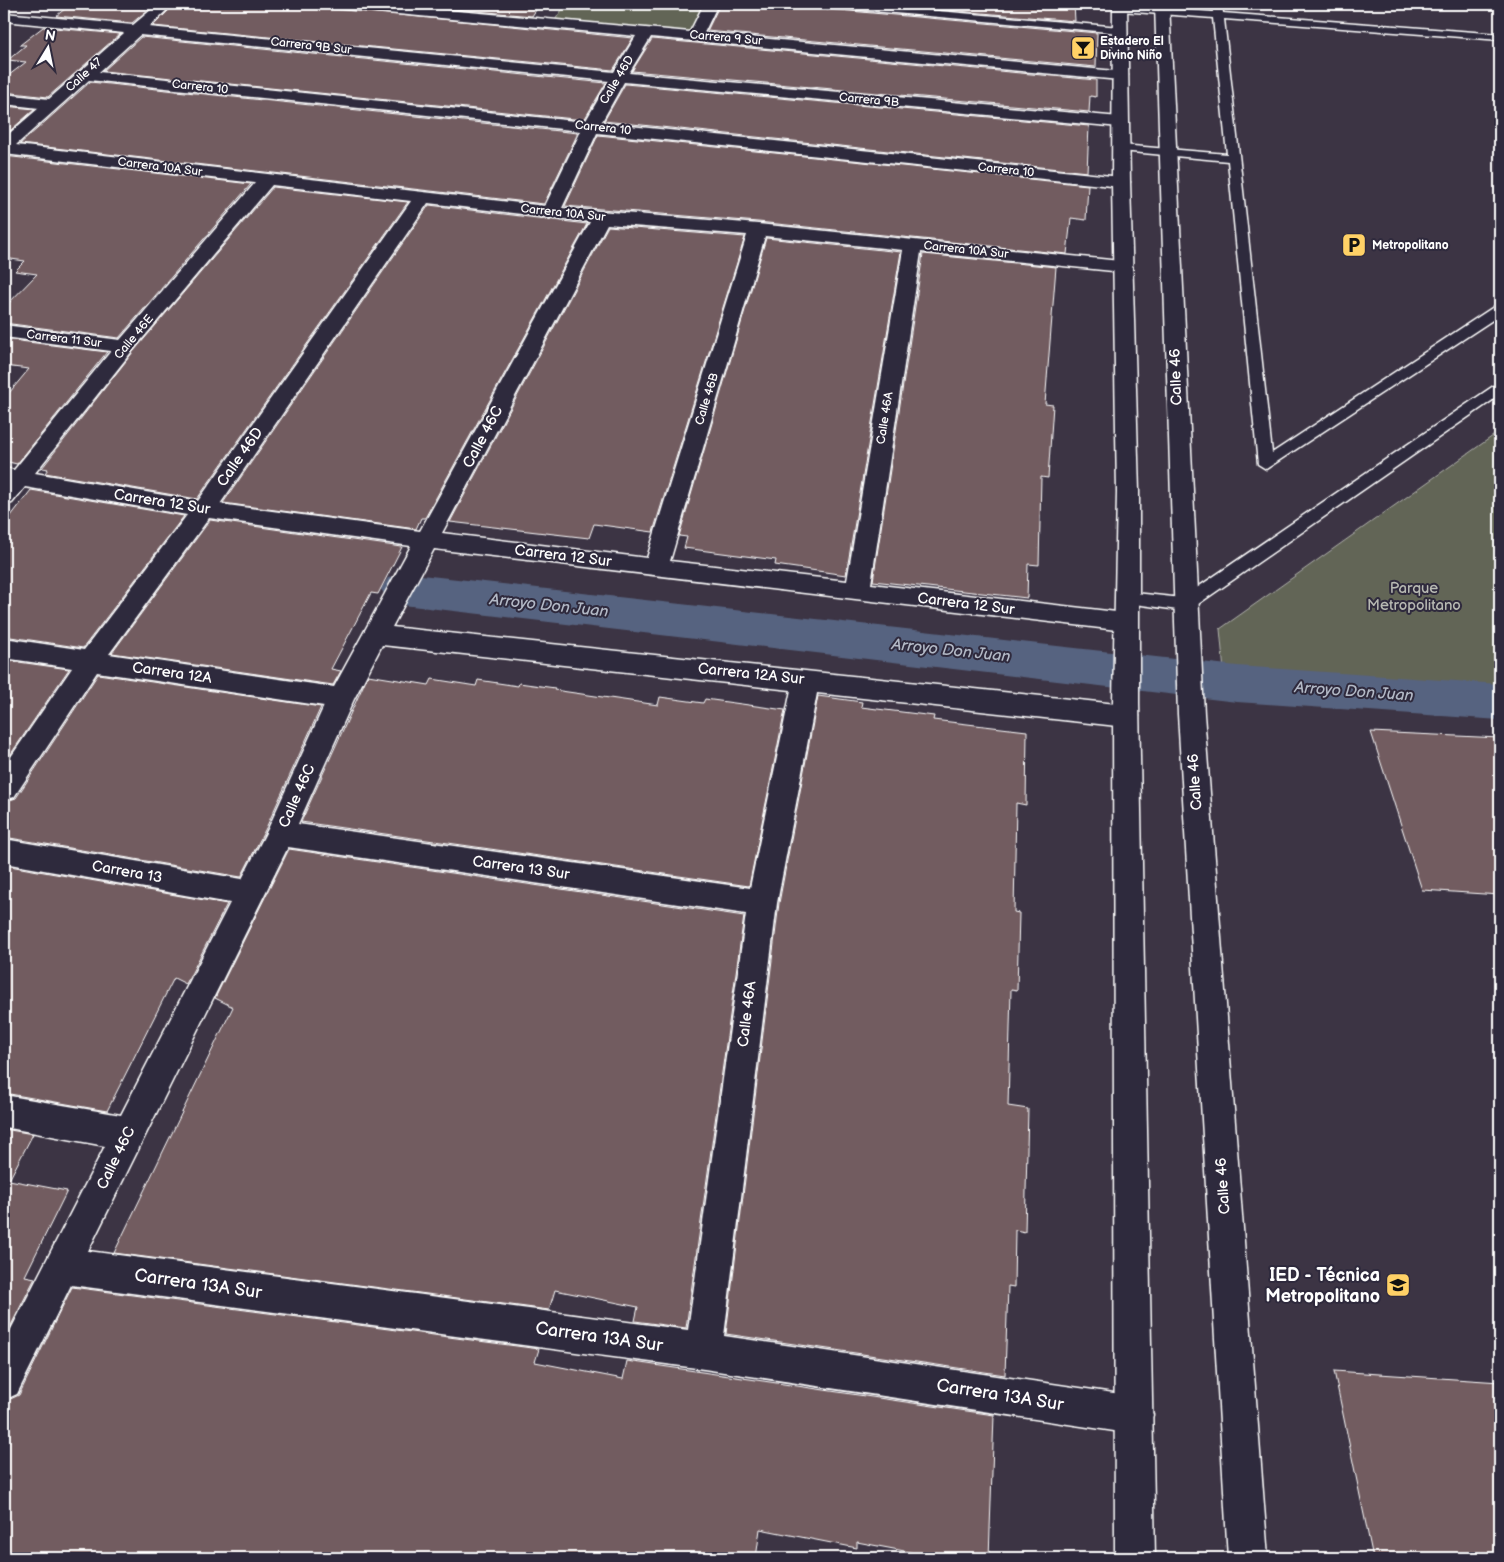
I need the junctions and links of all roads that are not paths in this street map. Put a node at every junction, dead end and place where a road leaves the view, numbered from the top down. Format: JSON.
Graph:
{"nodes":[{"id":1,"x":166,"y":4,"type":"edge"},
{"id":2,"x":333,"y":4,"type":"edge"},
{"id":3,"x":710,"y":4,"type":"edge"},
{"id":4,"x":827,"y":4,"type":"edge"},
{"id":5,"x":1120,"y":6,"type":"edge"},
{"id":6,"x":1163,"y":7,"type":"edge"},
{"id":7,"x":1214,"y":7,"type":"edge"},
{"id":8,"x":4,"y":17,"type":"edge"},
{"id":9,"x":1500,"y":26,"type":"edge"},
{"id":10,"x":135,"y":28,"type":"junction"},
{"id":11,"x":1120,"y":30,"type":"junction"},
{"id":12,"x":647,"y":31,"type":"junction"},
{"id":13,"x":695,"y":36,"type":"junction"},
{"id":14,"x":1500,"y":37,"type":"edge"},
{"id":15,"x":86,"y":75,"type":"junction"},
{"id":16,"x":1120,"y":75,"type":"junction"},
{"id":17,"x":618,"y":77,"type":"junction"},
{"id":18,"x":4,"y":98,"type":"edge"},
{"id":19,"x":52,"y":104,"type":"junction"},
{"id":20,"x":1120,"y":122,"type":"junction"},
{"id":21,"x":591,"y":127,"type":"junction"},
{"id":22,"x":4,"y":148,"type":"edge"},
{"id":23,"x":1121,"y":148,"type":"junction"},
{"id":24,"x":1167,"y":152,"type":"junction"},
{"id":25,"x":1233,"y":158,"type":"junction"},
{"id":26,"x":268,"y":180,"type":"junction"},
{"id":27,"x":1121,"y":182,"type":"junction"},
{"id":28,"x":423,"y":197,"type":"junction"},
{"id":29,"x":550,"y":212,"type":"junction"},
{"id":30,"x":602,"y":218,"type":"junction"},
{"id":31,"x":758,"y":230,"type":"junction"},
{"id":32,"x":913,"y":245,"type":"junction"},
{"id":33,"x":1123,"y":266,"type":"junction"},
{"id":34,"x":1500,"y":309,"type":"edge"},
{"id":35,"x":4,"y":331,"type":"edge"},
{"id":36,"x":125,"y":347,"type":"junction"},
{"id":37,"x":1500,"y":388,"type":"edge"},
{"id":38,"x":12,"y":477,"type":"edge"},
{"id":39,"x":4,"y":497,"type":"edge"},
{"id":40,"x":204,"y":509,"type":"junction"},
{"id":41,"x":428,"y":539,"type":"junction"},
{"id":42,"x":656,"y":568,"type":"junction"},
{"id":43,"x":858,"y":591,"type":"junction"},
{"id":44,"x":1126,"y":598,"type":"junction"},
{"id":45,"x":1185,"y":605,"type":"junction"},
{"id":46,"x":1125,"y":633,"type":"junction"},
{"id":47,"x":375,"y":635,"type":"junction"},
{"id":48,"x":4,"y":648,"type":"edge"},
{"id":49,"x":90,"y":661,"type":"junction"},
{"id":50,"x":806,"y":680,"type":"junction"},
{"id":51,"x":341,"y":698,"type":"junction"},
{"id":52,"x":1126,"y":709,"type":"junction"},
{"id":53,"x":4,"y":789,"type":"edge"},
{"id":54,"x":280,"y":834,"type":"junction"},
{"id":55,"x":4,"y":851,"type":"edge"},
{"id":56,"x":249,"y":893,"type":"junction"},
{"id":57,"x":762,"y":903,"type":"junction"},
{"id":58,"x":4,"y":1111,"type":"edge"},
{"id":59,"x":128,"y":1133,"type":"junction"},
{"id":60,"x":63,"y":1266,"type":"junction"},
{"id":61,"x":704,"y":1350,"type":"junction"},
{"id":62,"x":4,"y":1381,"type":"edge"},
{"id":63,"x":1134,"y":1415,"type":"junction"},
{"id":64,"x":1135,"y":1558,"type":"edge"},
{"id":65,"x":1248,"y":1558,"type":"edge"}],
"edges":[{"from":1,"to":10,"type":"street","name":"Calle 47"},
{"from":2,"to":12,"type":"street","name":"Carrera 9 Sur"},
{"from":3,"to":13,"type":"street"},
{"from":4,"to":11,"type":"lane"},
{"from":5,"to":6,"type":"lane"},
{"from":5,"to":11,"type":"street"},
{"from":6,"to":7,"type":"lane"},
{"from":6,"to":24,"type":"street","name":"Calle 46"},
{"from":7,"to":9,"type":"lane"},
{"from":7,"to":14,"type":"lane"},
{"from":7,"to":25,"type":"lane"},
{"from":8,"to":10,"type":"street","name":"Carrera 9B Sur"},
{"from":10,"to":15,"type":"street","name":"Calle 47"},
{"from":10,"to":17,"type":"street","name":"Carrera 9B Sur"},
{"from":11,"to":16,"type":"street"},
{"from":12,"to":13,"type":"street","name":"Carrera 9 Sur"},
{"from":12,"to":17,"type":"street","name":"Calle 46D"},
{"from":13,"to":16,"type":"street","name":"Carrera 9 Sur"},
{"from":15,"to":19,"type":"street","name":"Calle 47"},
{"from":15,"to":21,"type":"street","name":"Carrera 10"},
{"from":16,"to":20,"type":"street"},
{"from":17,"to":20,"type":"street","name":"Carrera 9B"},
{"from":17,"to":21,"type":"street","name":"Calle 46D"},
{"from":18,"to":19,"type":"street"},
{"from":19,"to":22,"type":"street","name":"Calle 47"},
{"from":20,"to":23,"type":"street"},
{"from":21,"to":27,"type":"street","name":"Carrera 10"},
{"from":21,"to":29,"type":"street","name":"Calle 46D"},
{"from":22,"to":26,"type":"street","name":"Carrera 10A Sur"},
{"from":23,"to":24,"type":"lane"},
{"from":23,"to":27,"type":"street"},
{"from":24,"to":25,"type":"lane"},
{"from":24,"to":45,"type":"street","name":"Calle 46"},
{"from":25,"to":34,"type":"lane"},
{"from":26,"to":28,"type":"street","name":"Carrera 10A Sur"},
{"from":26,"to":36,"type":"street","name":"Calle 46E"},
{"from":27,"to":33,"type":"street"},
{"from":28,"to":29,"type":"street","name":"Carrera 10A Sur"},
{"from":28,"to":40,"type":"street","name":"Calle 46D"},
{"from":29,"to":30,"type":"street","name":"Carrera 10A Sur"},
{"from":30,"to":31,"type":"street","name":"Carrera 10A Sur"},
{"from":30,"to":41,"type":"street","name":"Calle 46C"},
{"from":31,"to":32,"type":"street","name":"Carrera 10A Sur"},
{"from":31,"to":42,"type":"street","name":"Calle 46B"},
{"from":32,"to":33,"type":"street","name":"Carrera 10A Sur"},
{"from":32,"to":43,"type":"street","name":"Calle 46A"},
{"from":33,"to":44,"type":"street"},
{"from":35,"to":36,"type":"street","name":"Carrera 11 Sur"},
{"from":36,"to":38,"type":"street","name":"Calle 46E"},
{"from":37,"to":45,"type":"lane"},
{"from":38,"to":39,"type":"street","name":"Calle 46E"},
{"from":38,"to":40,"type":"street","name":"Carrera 12 Sur"},
{"from":40,"to":41,"type":"street","name":"Carrera 12 Sur"},
{"from":40,"to":49,"type":"street","name":"Calle 46D"},
{"from":41,"to":42,"type":"street","name":"Carrera 12 Sur"},
{"from":41,"to":47,"type":"street","name":"Calle 46C"},
{"from":42,"to":43,"type":"street","name":"Carrera 12 Sur"},
{"from":43,"to":46,"type":"street","name":"Carrera 12 Sur"},
{"from":44,"to":45,"type":"lane"},
{"from":44,"to":46,"type":"street"},
{"from":45,"to":65,"type":"street","name":"Calle 46"},
{"from":46,"to":52,"type":"street"},
{"from":47,"to":50,"type":"street","name":"Carrera 12A Sur"},
{"from":47,"to":51,"type":"street","name":"Calle 46C"},
{"from":48,"to":49,"type":"street","name":"Carrera 12A"},
{"from":49,"to":51,"type":"street","name":"Carrera 12A"},
{"from":49,"to":53,"type":"street","name":"Calle 46D"},
{"from":50,"to":52,"type":"street","name":"Carrera 12A Sur"},
{"from":50,"to":57,"type":"street","name":"Calle 46A"},
{"from":51,"to":54,"type":"street","name":"Calle 46C"},
{"from":52,"to":63,"type":"street"},
{"from":54,"to":56,"type":"street","name":"Calle 46C"},
{"from":54,"to":57,"type":"street","name":"Carrera 13 Sur"},
{"from":55,"to":56,"type":"street","name":"Carrera 13"},
{"from":56,"to":59,"type":"street","name":"Calle 46C"},
{"from":57,"to":61,"type":"street","name":"Calle 46A"},
{"from":58,"to":59,"type":"street"},
{"from":59,"to":60,"type":"street","name":"Calle 46C"},
{"from":60,"to":61,"type":"street","name":"Carrera 13A Sur"},
{"from":60,"to":62,"type":"street","name":"Calle 46C"},
{"from":61,"to":63,"type":"street","name":"Carrera 13A Sur"},
{"from":63,"to":64,"type":"street"}]}
